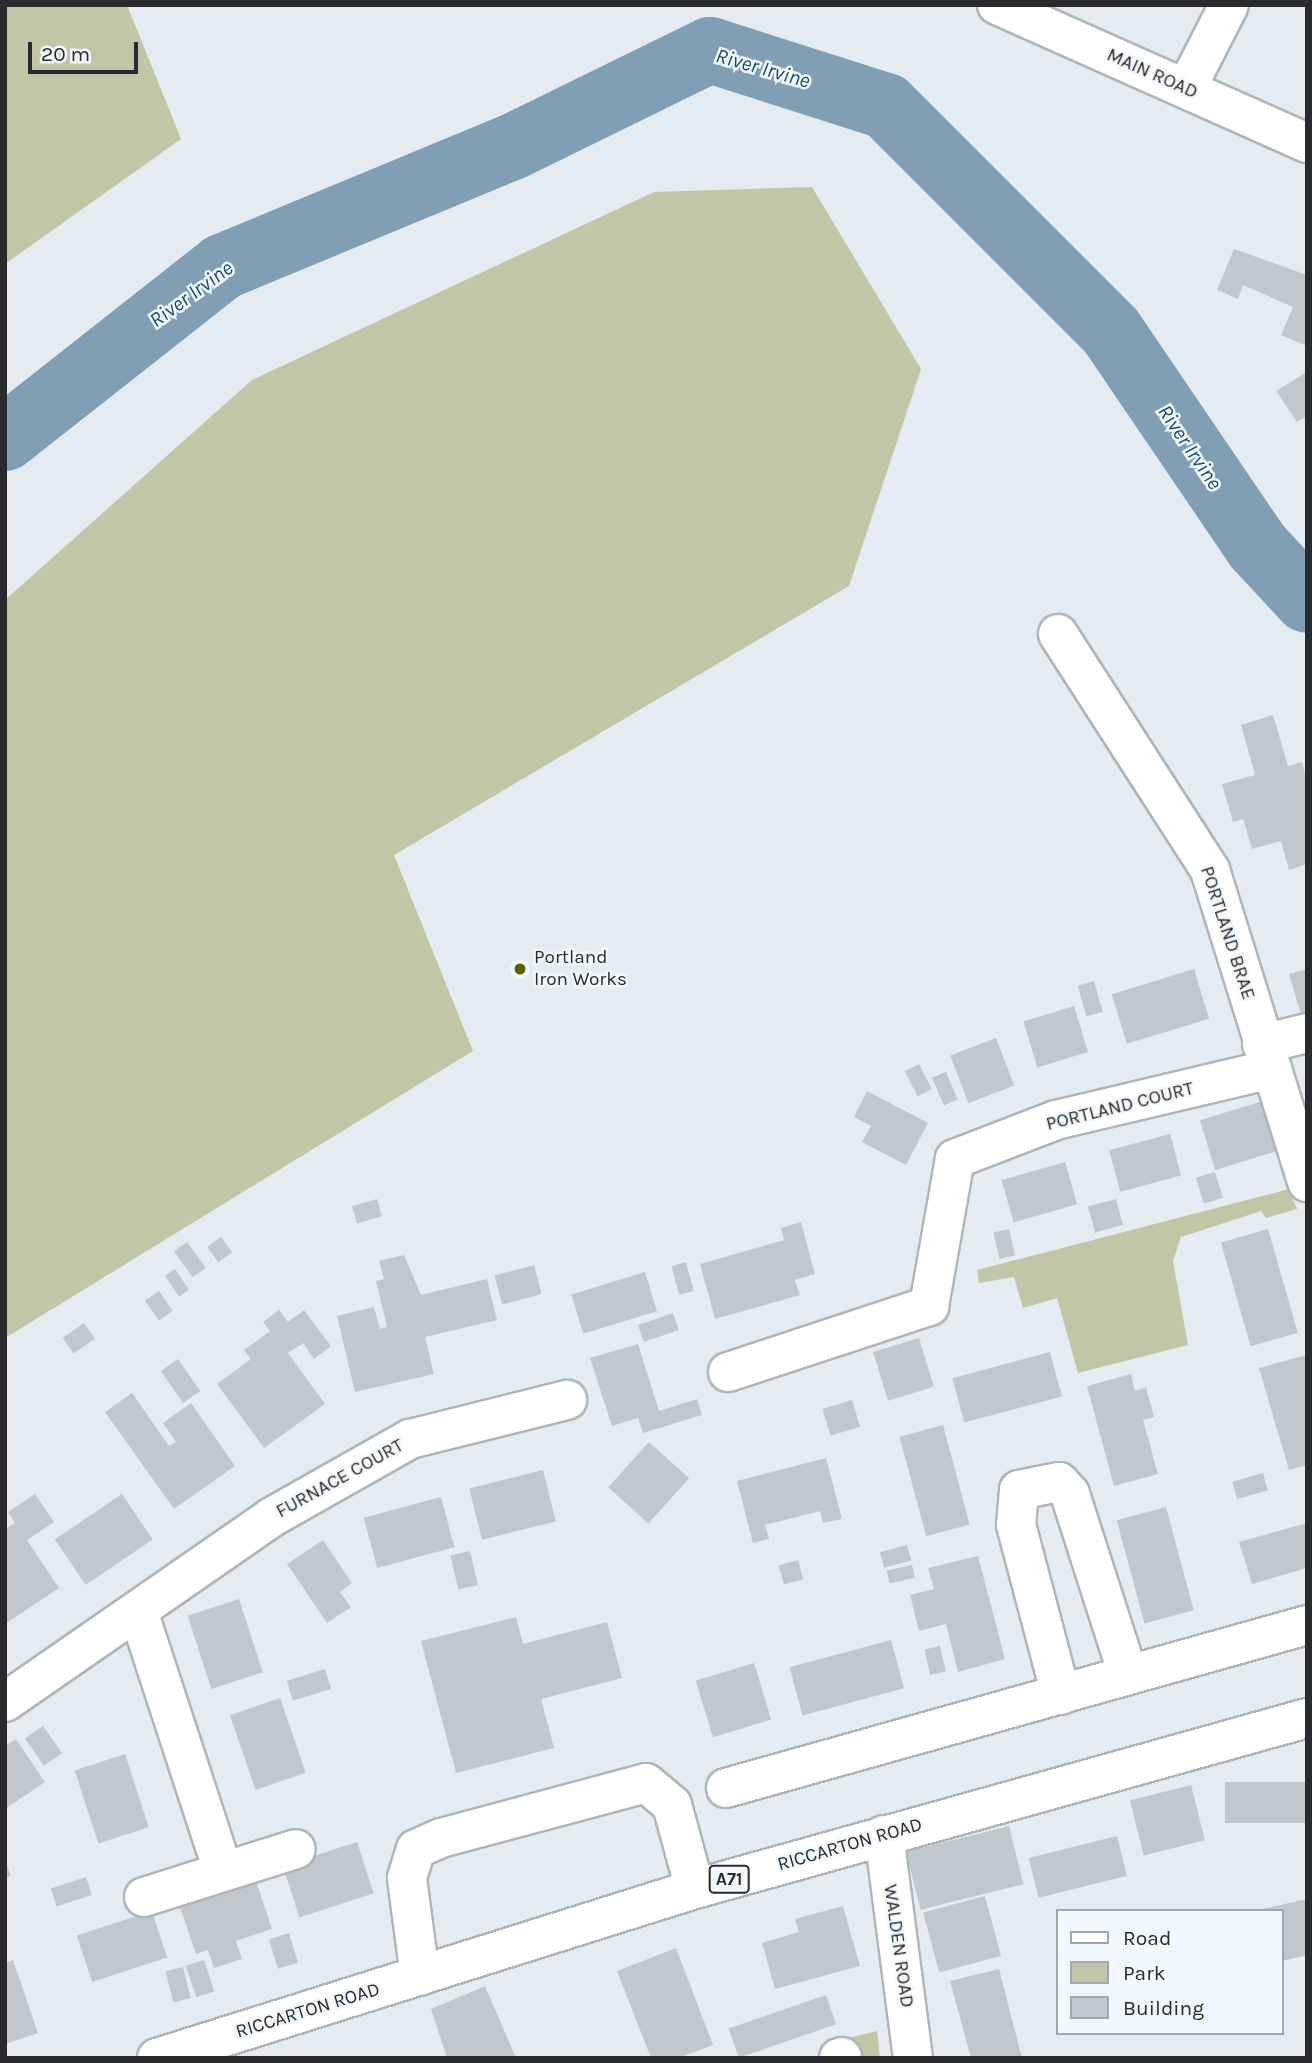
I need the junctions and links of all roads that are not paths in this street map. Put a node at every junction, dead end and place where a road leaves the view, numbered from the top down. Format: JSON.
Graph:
{"nodes":[{"id":1,"x":997,"y":5,"type":"edge"},
{"id":2,"x":1229,"y":5,"type":"edge"},
{"id":3,"x":1186,"y":89,"type":"junction"},
{"id":4,"x":1307,"y":143,"type":"edge"},
{"id":5,"x":1058,"y":634,"type":"dead end"},
{"id":6,"x":1307,"y":1032,"type":"edge"},
{"id":7,"x":1267,"y":1057,"type":"junction"},
{"id":8,"x":1307,"y":1182,"type":"edge"},
{"id":9,"x":728,"y":1372,"type":"dead end"},
{"id":10,"x":567,"y":1400,"type":"dead end"},
{"id":11,"x":138,"y":1611,"type":"junction"},
{"id":12,"x":1307,"y":1625,"type":"edge"},
{"id":13,"x":1128,"y":1675,"type":"junction"},
{"id":14,"x":1060,"y":1695,"type":"junction"},
{"id":15,"x":5,"y":1702,"type":"edge"},
{"id":16,"x":1307,"y":1718,"type":"edge"},
{"id":17,"x":726,"y":1788,"type":"dead end"},
{"id":18,"x":884,"y":1835,"type":"junction"},
{"id":19,"x":296,"y":1849,"type":"dead end"},
{"id":20,"x":222,"y":1868,"type":"junction"},
{"id":21,"x":695,"y":1889,"type":"junction"},
{"id":22,"x":144,"y":1897,"type":"dead end"},
{"id":23,"x":420,"y":1976,"type":"junction"},
{"id":24,"x":227,"y":2047,"type":"edge"},
{"id":25,"x":157,"y":2058,"type":"edge"},
{"id":26,"x":913,"y":2058,"type":"edge"}],
"edges":[{"from":1,"to":3,"type":"street","name":"MAIN ROAD"},
{"from":2,"to":3,"type":"street"},
{"from":3,"to":4,"type":"street","name":"MAIN ROAD"},
{"from":5,"to":7,"type":"street","name":"PORTLAND BRAE"},
{"from":6,"to":7,"type":"street"},
{"from":7,"to":8,"type":"street","name":"PORTLAND BRAE"},
{"from":7,"to":9,"type":"street","name":"PORTLAND COURT"},
{"from":10,"to":11,"type":"street","name":"FURNACE COURT"},
{"from":11,"to":15,"type":"street","name":"FURNACE COURT"},
{"from":11,"to":20,"type":"street"},
{"from":12,"to":13,"type":"street"},
{"from":13,"to":14,"type":"street"},
{"from":13,"to":14,"type":"street"},
{"from":14,"to":17,"type":"street"},
{"from":16,"to":18,"type":"street","name":"RICCARTON ROAD","number":"A71"},
{"from":18,"to":21,"type":"street","name":"RICCARTON ROAD","number":"A71"},
{"from":18,"to":26,"type":"street","name":"WALDEN ROAD"},
{"from":19,"to":20,"type":"street"},
{"from":20,"to":22,"type":"street"},
{"from":21,"to":23,"type":"street","name":"RICCARTON ROAD","number":"A71"},
{"from":21,"to":23,"type":"street"},
{"from":23,"to":24,"type":"street","name":"RICCARTON ROAD","number":"A71"},
{"from":24,"to":25,"type":"street","name":"RICCARTON ROAD","number":"A71"}]}
